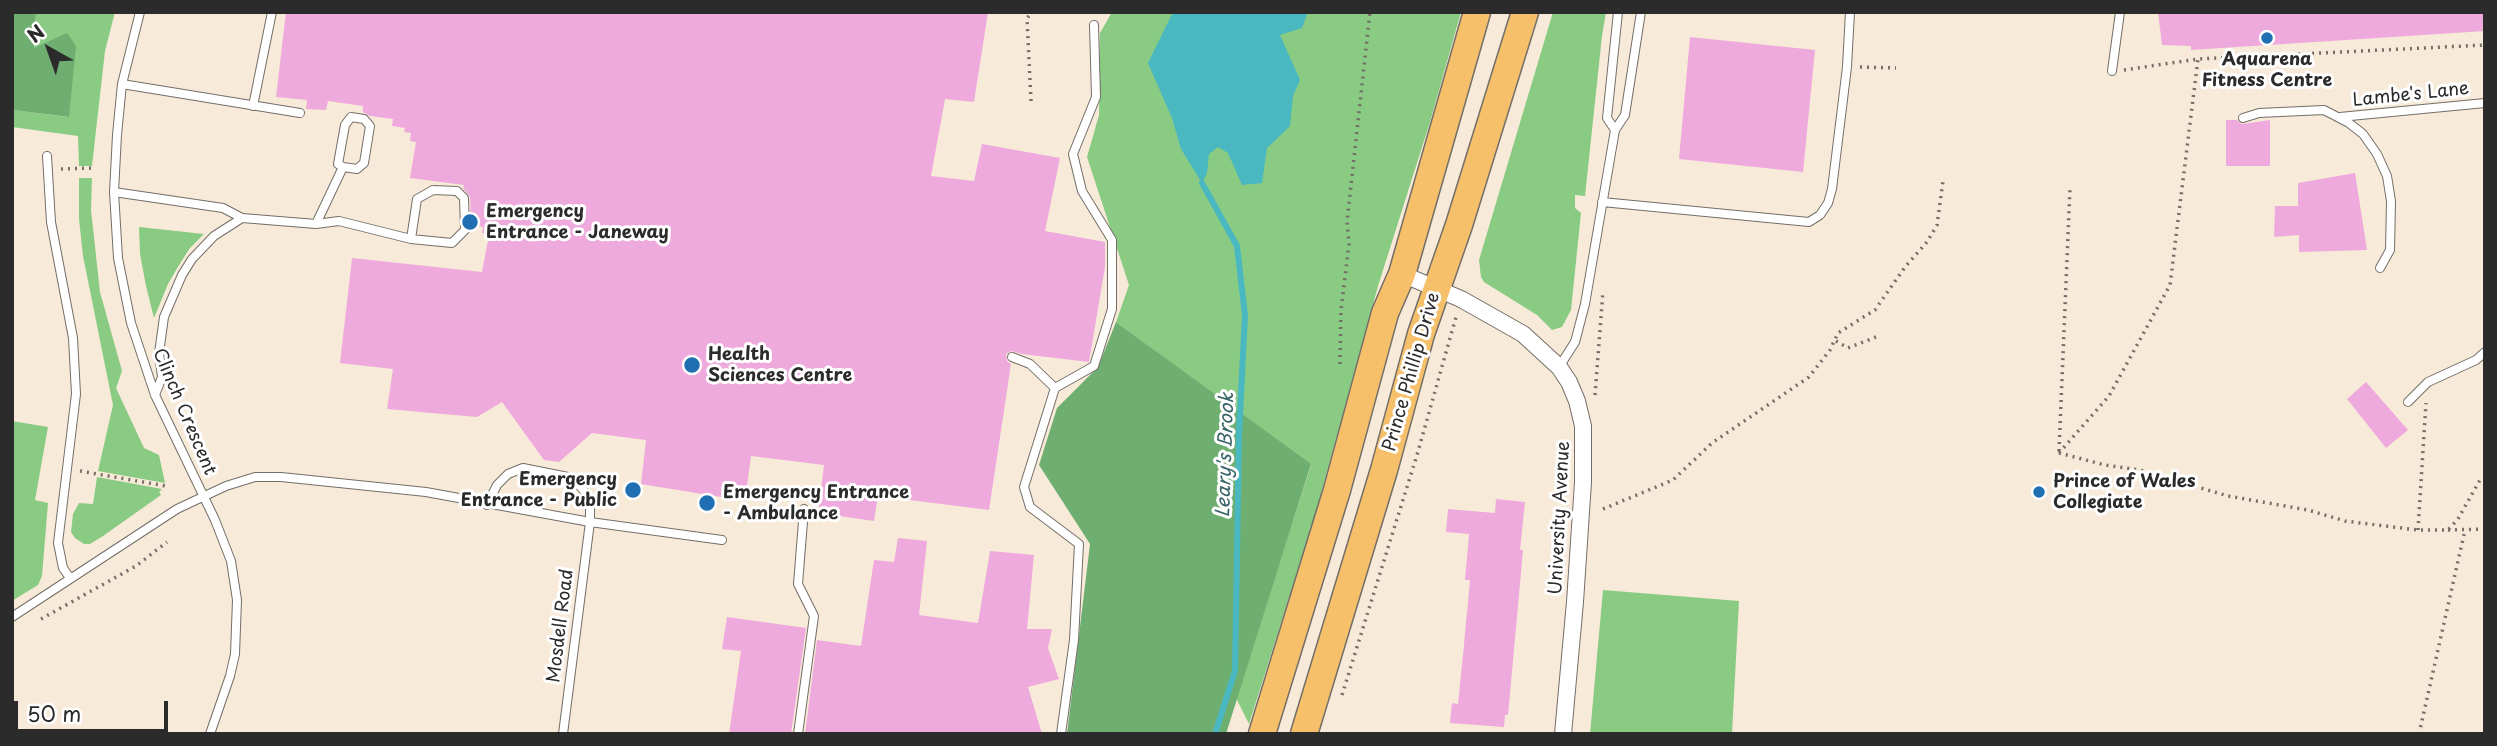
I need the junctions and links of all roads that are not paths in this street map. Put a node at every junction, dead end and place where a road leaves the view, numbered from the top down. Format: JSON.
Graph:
{"nodes":[{"id":1,"x":140,"y":12,"type":"edge"},
{"id":2,"x":272,"y":12,"type":"edge"},
{"id":3,"x":1478,"y":12,"type":"edge"},
{"id":4,"x":1525,"y":12,"type":"edge"},
{"id":5,"x":1618,"y":12,"type":"edge"},
{"id":6,"x":1641,"y":12,"type":"edge"},
{"id":7,"x":1850,"y":12,"type":"edge"},
{"id":8,"x":2120,"y":12,"type":"edge"},
{"id":9,"x":1094,"y":25,"type":"dead end"},
{"id":10,"x":2112,"y":71,"type":"road end"},
{"id":11,"x":122,"y":84,"type":"junction"},
{"id":12,"x":2485,"y":103,"type":"edge"},
{"id":13,"x":253,"y":106,"type":"junction"},
{"id":14,"x":300,"y":113,"type":"dead end"},
{"id":15,"x":2340,"y":117,"type":"junction"},
{"id":16,"x":2243,"y":118,"type":"dead end"},
{"id":17,"x":1615,"y":130,"type":"junction"},
{"id":18,"x":47,"y":156,"type":"dead end"},
{"id":19,"x":343,"y":167,"type":"junction"},
{"id":20,"x":114,"y":192,"type":"junction"},
{"id":21,"x":1602,"y":202,"type":"junction"},
{"id":22,"x":242,"y":218,"type":"junction"},
{"id":23,"x":316,"y":224,"type":"junction"},
{"id":24,"x":411,"y":239,"type":"junction"},
{"id":25,"x":2380,"y":268,"type":"dead end"},
{"id":26,"x":1402,"y":274,"type":"junction"},
{"id":27,"x":1436,"y":287,"type":"junction"},
{"id":28,"x":2485,"y":352,"type":"edge"},
{"id":29,"x":1012,"y":357,"type":"dead end"},
{"id":30,"x":1559,"y":367,"type":"junction"},
{"id":31,"x":1055,"y":388,"type":"junction"},
{"id":32,"x":155,"y":395,"type":"junction"},
{"id":33,"x":2408,"y":402,"type":"dead end"},
{"id":34,"x":203,"y":496,"type":"junction"},
{"id":35,"x":487,"y":505,"type":"junction"},
{"id":36,"x":804,"y":509,"type":"dead end"},
{"id":37,"x":590,"y":522,"type":"junction"},
{"id":38,"x":722,"y":540,"type":"dead end"},
{"id":39,"x":70,"y":578,"type":"junction"},
{"id":40,"x":12,"y":617,"type":"edge"},
{"id":41,"x":210,"y":734,"type":"edge"},
{"id":42,"x":563,"y":734,"type":"edge"},
{"id":43,"x":798,"y":734,"type":"edge"},
{"id":44,"x":1061,"y":734,"type":"edge"},
{"id":45,"x":1262,"y":734,"type":"edge"},
{"id":46,"x":1304,"y":734,"type":"edge"},
{"id":47,"x":1563,"y":734,"type":"edge"}],
"edges":[{"from":1,"to":11,"type":"lane","name":"Clinch Crescent"},
{"from":2,"to":13,"type":"lane"},
{"from":3,"to":26,"type":"main road"},
{"from":4,"to":27,"type":"main road","name":"Prince Phillip Drive"},
{"from":5,"to":17,"type":"lane"},
{"from":6,"to":17,"type":"lane"},
{"from":7,"to":21,"type":"lane"},
{"from":8,"to":10,"type":"lane"},
{"from":9,"to":31,"type":"lane"},
{"from":11,"to":13,"type":"lane"},
{"from":11,"to":20,"type":"lane","name":"Clinch Crescent"},
{"from":12,"to":15,"type":"lane","name":"Lambe's Lane"},
{"from":13,"to":14,"type":"lane"},
{"from":15,"to":16,"type":"lane"},
{"from":15,"to":25,"type":"lane"},
{"from":17,"to":21,"type":"lane"},
{"from":18,"to":39,"type":"lane"},
{"from":19,"to":19,"type":"lane"},
{"from":19,"to":23,"type":"lane"},
{"from":20,"to":22,"type":"lane"},
{"from":20,"to":32,"type":"lane","name":"Clinch Crescent"},
{"from":21,"to":30,"type":"lane"},
{"from":22,"to":23,"type":"lane"},
{"from":22,"to":32,"type":"lane"},
{"from":23,"to":24,"type":"lane"},
{"from":24,"to":24,"type":"lane"},
{"from":26,"to":27,"type":"street","name":"University Avenue"},
{"from":26,"to":45,"type":"main road"},
{"from":27,"to":30,"type":"street","name":"University Avenue"},
{"from":27,"to":46,"type":"main road","name":"Prince Phillip Drive"},
{"from":28,"to":33,"type":"lane"},
{"from":29,"to":31,"type":"lane"},
{"from":30,"to":47,"type":"street","name":"University Avenue"},
{"from":31,"to":44,"type":"lane"},
{"from":32,"to":34,"type":"lane","name":"Clinch Crescent"},
{"from":34,"to":35,"type":"lane"},
{"from":34,"to":39,"type":"lane"},
{"from":34,"to":41,"type":"lane","name":"Clinch Crescent"},
{"from":35,"to":37,"type":"lane"},
{"from":35,"to":37,"type":"lane","name":"Mosdell Road"},
{"from":36,"to":43,"type":"lane"},
{"from":37,"to":38,"type":"lane"},
{"from":37,"to":42,"type":"lane","name":"Mosdell Road"},
{"from":39,"to":40,"type":"lane"}]}
